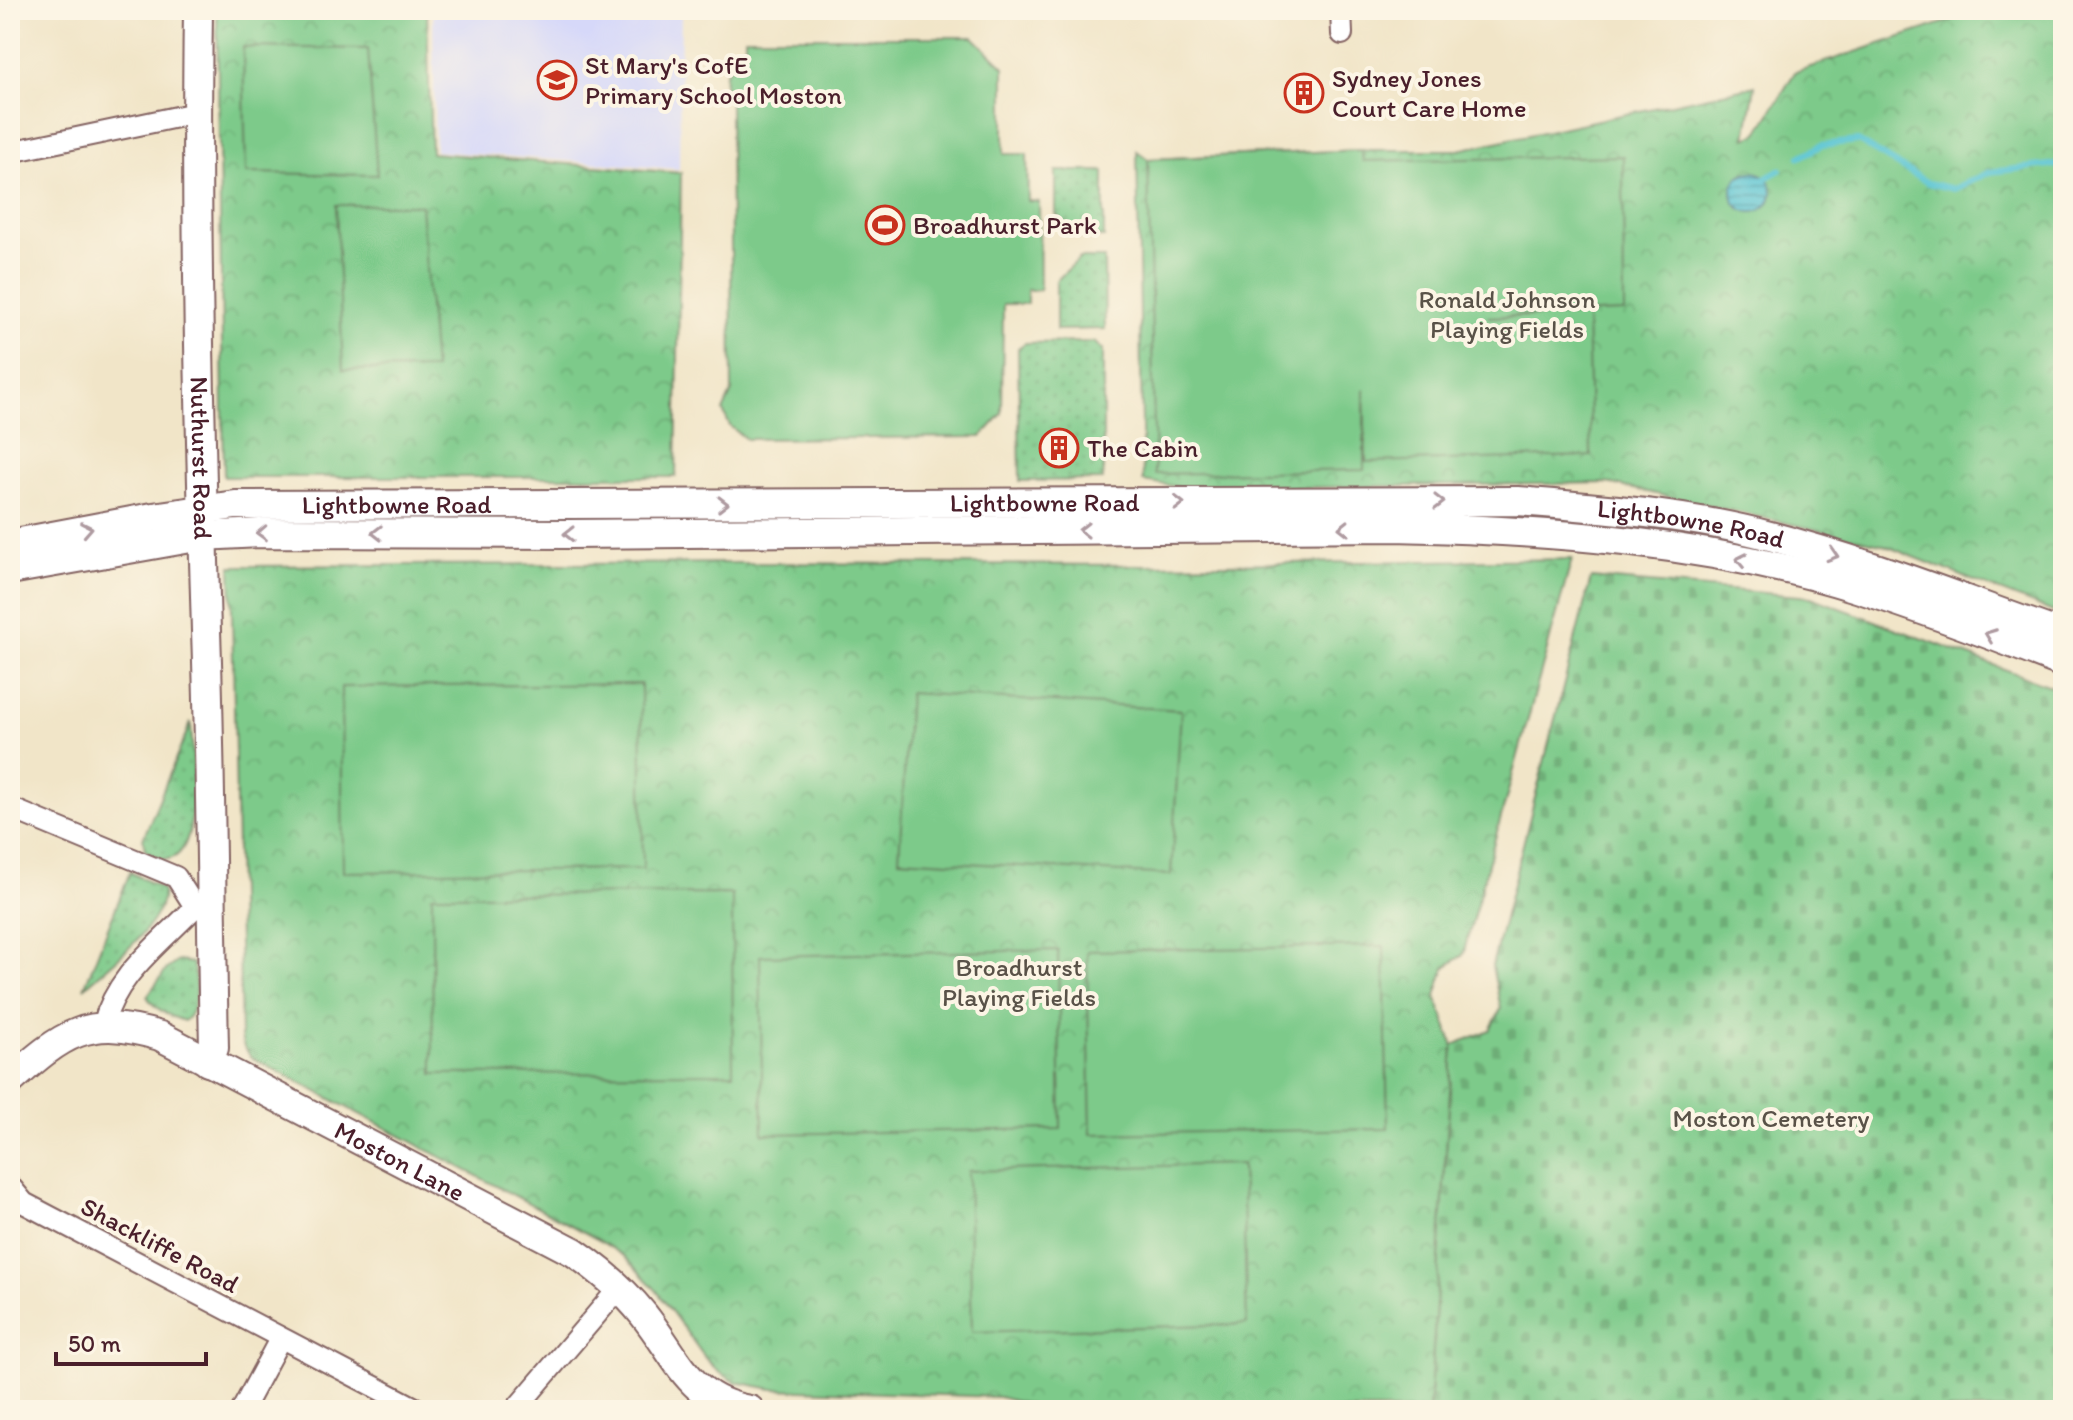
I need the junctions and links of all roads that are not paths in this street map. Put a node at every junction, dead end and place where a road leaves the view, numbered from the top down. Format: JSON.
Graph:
{"nodes":[{"id":1,"x":198,"y":10,"type":"edge"},
{"id":2,"x":1341,"y":10,"type":"edge"},
{"id":3,"x":1342,"y":34,"type":"dead end"},
{"id":4,"x":196,"y":113,"type":"junction"},
{"id":5,"x":10,"y":152,"type":"edge"},
{"id":6,"x":202,"y":523,"type":"junction"},
{"id":7,"x":10,"y":544,"type":"edge"},
{"id":8,"x":10,"y":570,"type":"edge"},
{"id":9,"x":2063,"y":635,"type":"edge"},
{"id":10,"x":2063,"y":663,"type":"edge"},
{"id":11,"x":10,"y":808,"type":"edge"},
{"id":12,"x":202,"y":905,"type":"junction"},
{"id":13,"x":103,"y":1026,"type":"junction"},
{"id":14,"x":208,"y":1062,"type":"junction"},
{"id":15,"x":10,"y":1081,"type":"edge"},
{"id":16,"x":10,"y":1186,"type":"edge"},
{"id":17,"x":620,"y":1287,"type":"junction"},
{"id":18,"x":280,"y":1339,"type":"junction"},
{"id":19,"x":710,"y":1404,"type":"edge"},
{"id":20,"x":242,"y":1410,"type":"edge"},
{"id":21,"x":419,"y":1410,"type":"edge"},
{"id":22,"x":515,"y":1410,"type":"edge"},
{"id":23,"x":750,"y":1410,"type":"edge"}],
"edges":[{"from":1,"to":4,"type":"main road","name":"Nuthurst Road"},
{"from":2,"to":3,"type":"street"},
{"from":4,"to":5,"type":"street"},
{"from":4,"to":6,"type":"main road","name":"Nuthurst Road"},
{"from":7,"to":6,"type":"main road","name":"Lightbowne Road","one_way":true},
{"from":6,"to":8,"type":"main road","name":"Lightbowne Road"},
{"from":6,"to":9,"type":"main road","name":"Lightbowne Road","one_way":true},
{"from":10,"to":6,"type":"main road","name":"Lightbowne Road","one_way":true},
{"from":6,"to":12,"type":"main road","name":"Nuthurst Road"},
{"from":11,"to":12,"type":"street"},
{"from":12,"to":13,"type":"street"},
{"from":12,"to":14,"type":"main road","name":"Nuthurst Road"},
{"from":13,"to":14,"type":"main road","name":"Moston Lane"},
{"from":13,"to":15,"type":"main road","name":"Moston Lane"},
{"from":14,"to":17,"type":"main road","name":"Moston Lane"},
{"from":16,"to":18,"type":"street","name":"Shackliffe Road"},
{"from":17,"to":19,"type":"main road","name":"Moston Lane"},
{"from":17,"to":22,"type":"street"},
{"from":18,"to":20,"type":"street"},
{"from":18,"to":21,"type":"street","name":"Shackliffe Road"},
{"from":19,"to":23,"type":"main road","name":"Moston Lane"}]}
